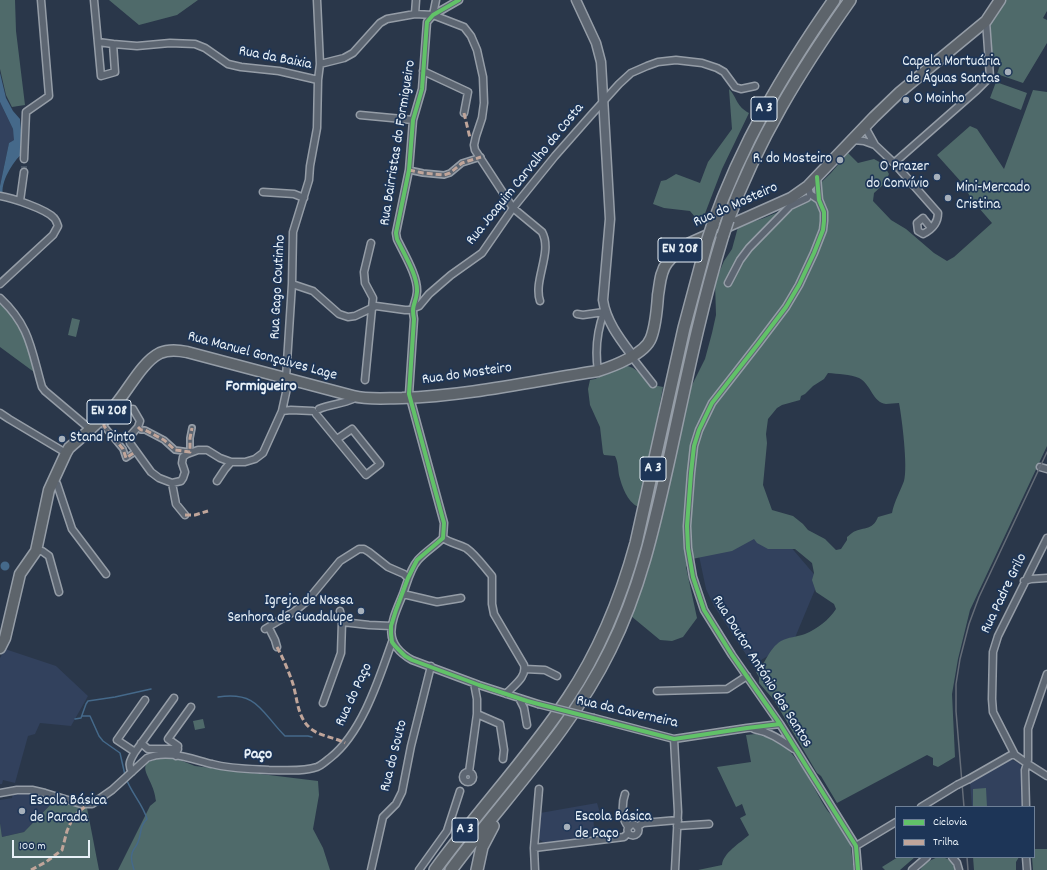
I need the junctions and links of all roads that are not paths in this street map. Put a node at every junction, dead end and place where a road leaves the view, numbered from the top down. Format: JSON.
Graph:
{"nodes":[{"id":1,"x":40,"y":0,"type":"edge"},
{"id":2,"x":94,"y":0,"type":"edge"},
{"id":3,"x":416,"y":0,"type":"edge"},
{"id":4,"x":436,"y":0,"type":"edge"},
{"id":5,"x":459,"y":0,"type":"edge"},
{"id":6,"x":576,"y":0,"type":"edge"},
{"id":7,"x":834,"y":0,"type":"edge"},
{"id":8,"x":850,"y":0,"type":"edge"},
{"id":9,"x":1000,"y":0,"type":"edge"},
{"id":10,"x":318,"y":2,"type":"edge"},
{"id":11,"x":415,"y":14,"type":"junction"},
{"id":12,"x":433,"y":15,"type":"junction"},
{"id":13,"x":986,"y":21,"type":"junction"},
{"id":14,"x":98,"y":42,"type":"junction"},
{"id":15,"x":113,"y":44,"type":"junction"},
{"id":16,"x":320,"y":64,"type":"junction"},
{"id":17,"x":423,"y":71,"type":"junction"},
{"id":18,"x":318,"y":80,"type":"junction"},
{"id":19,"x":755,"y":86,"type":"dead end"},
{"id":20,"x":603,"y":102,"type":"junction"},
{"id":21,"x":464,"y":113,"type":"dead end"},
{"id":22,"x":360,"y":115,"type":"dead end"},
{"id":23,"x":413,"y":120,"type":"junction"},
{"id":24,"x":865,"y":127,"type":"junction"},
{"id":25,"x":853,"y":140,"type":"junction"},
{"id":26,"x":875,"y":145,"type":"junction"},
{"id":27,"x":481,"y":157,"type":"junction"},
{"id":28,"x":24,"y":160,"type":"tunnel mouth"},
{"id":29,"x":894,"y":163,"type":"junction"},
{"id":30,"x":409,"y":170,"type":"junction"},
{"id":31,"x":24,"y":172,"type":"tunnel mouth"},
{"id":32,"x":817,"y":176,"type":"junction"},
{"id":33,"x":808,"y":186,"type":"junction"},
{"id":34,"x":263,"y":192,"type":"dead end"},
{"id":35,"x":0,"y":196,"type":"edge"},
{"id":36,"x":304,"y":198,"type":"junction"},
{"id":37,"x":791,"y":198,"type":"junction"},
{"id":38,"x":807,"y":198,"type":"junction"},
{"id":39,"x":819,"y":198,"type":"junction"},
{"id":40,"x":20,"y":201,"type":"junction"},
{"id":41,"x":513,"y":208,"type":"junction"},
{"id":42,"x":932,"y":228,"type":"dead end"},
{"id":43,"x":371,"y":243,"type":"dead end"},
{"id":44,"x":728,"y":283,"type":"dead end"},
{"id":45,"x":0,"y":284,"type":"edge"},
{"id":46,"x":292,"y":284,"type":"junction"},
{"id":47,"x":0,"y":298,"type":"edge"},
{"id":48,"x":540,"y":301,"type":"dead end"},
{"id":49,"x":372,"y":308,"type":"junction"},
{"id":50,"x":412,"y":309,"type":"junction"},
{"id":51,"x":604,"y":312,"type":"junction"},
{"id":52,"x":577,"y":314,"type":"dead end"},
{"id":53,"x":632,"y":355,"type":"junction"},
{"id":54,"x":598,"y":371,"type":"junction"},
{"id":55,"x":287,"y":378,"type":"junction"},
{"id":56,"x":366,"y":380,"type":"dead end"},
{"id":57,"x":653,"y":384,"type":"dead end"},
{"id":58,"x":345,"y":394,"type":"junction"},
{"id":59,"x":410,"y":398,"type":"junction"},
{"id":60,"x":120,"y":399,"type":"junction"},
{"id":61,"x":336,"y":404,"type":"junction"},
{"id":62,"x":133,"y":409,"type":"junction"},
{"id":63,"x":316,"y":411,"type":"junction"},
{"id":64,"x":282,"y":412,"type":"junction"},
{"id":65,"x":0,"y":413,"type":"edge"},
{"id":66,"x":97,"y":425,"type":"junction"},
{"id":67,"x":138,"y":427,"type":"junction"},
{"id":68,"x":192,"y":428,"type":"dead end"},
{"id":69,"x":336,"y":439,"type":"junction"},
{"id":70,"x":135,"y":452,"type":"junction"},
{"id":71,"x":190,"y":452,"type":"junction"},
{"id":72,"x":66,"y":453,"type":"junction"},
{"id":73,"x":231,"y":462,"type":"junction"},
{"id":74,"x":1040,"y":467,"type":"dead end"},
{"id":75,"x":1047,"y":469,"type":"edge"},
{"id":76,"x":53,"y":480,"type":"junction"},
{"id":77,"x":218,"y":481,"type":"dead end"},
{"id":78,"x":172,"y":483,"type":"junction"},
{"id":79,"x":184,"y":514,"type":"dead end"},
{"id":80,"x":443,"y":538,"type":"junction"},
{"id":81,"x":1047,"y":538,"type":"edge"},
{"id":82,"x":36,"y":551,"type":"junction"},
{"id":83,"x":106,"y":574,"type":"dead end"},
{"id":84,"x":408,"y":578,"type":"junction"},
{"id":85,"x":1047,"y":578,"type":"edge"},
{"id":86,"x":1024,"y":581,"type":"junction"},
{"id":87,"x":59,"y":592,"type":"dead end"},
{"id":88,"x":403,"y":594,"type":"junction"},
{"id":89,"x":461,"y":598,"type":"dead end"},
{"id":90,"x":340,"y":612,"type":"dead end"},
{"id":91,"x":342,"y":622,"type":"junction"},
{"id":92,"x":391,"y":626,"type":"junction"},
{"id":93,"x":392,"y":642,"type":"junction"},
{"id":94,"x":277,"y":647,"type":"dead end"},
{"id":95,"x":0,"y":648,"type":"edge"},
{"id":96,"x":431,"y":666,"type":"junction"},
{"id":97,"x":525,"y":669,"type":"junction"},
{"id":98,"x":1047,"y":674,"type":"edge"},
{"id":99,"x":557,"y":676,"type":"dead end"},
{"id":100,"x":747,"y":676,"type":"junction"},
{"id":101,"x":474,"y":683,"type":"junction"},
{"id":102,"x":657,"y":691,"type":"dead end"},
{"id":103,"x":506,"y":694,"type":"junction"},
{"id":104,"x":174,"y":698,"type":"dead end"},
{"id":105,"x":519,"y":698,"type":"junction"},
{"id":106,"x":145,"y":700,"type":"dead end"},
{"id":107,"x":323,"y":703,"type":"dead end"},
{"id":108,"x":191,"y":707,"type":"dead end"},
{"id":109,"x":477,"y":714,"type":"junction"},
{"id":110,"x":780,"y":724,"type":"junction"},
{"id":111,"x":528,"y":725,"type":"dead end"},
{"id":112,"x":747,"y":728,"type":"junction"},
{"id":113,"x":674,"y":739,"type":"junction"},
{"id":114,"x":141,"y":743,"type":"junction"},
{"id":115,"x":135,"y":752,"type":"junction"},
{"id":116,"x":177,"y":752,"type":"junction"},
{"id":117,"x":798,"y":752,"type":"junction"},
{"id":118,"x":1015,"y":755,"type":"junction"},
{"id":119,"x":503,"y":759,"type":"dead end"},
{"id":120,"x":1028,"y":764,"type":"junction"},
{"id":121,"x":469,"y":772,"type":"dead end"},
{"id":122,"x":130,"y":774,"type":"junction"},
{"id":123,"x":1047,"y":776,"type":"edge"},
{"id":124,"x":539,"y":789,"type":"dead end"},
{"id":125,"x":460,"y":792,"type":"dead end"},
{"id":126,"x":0,"y":793,"type":"edge"},
{"id":127,"x":625,"y":794,"type":"dead end"},
{"id":128,"x":507,"y":800,"type":"junction"},
{"id":129,"x":923,"y":806,"type":"edge"},
{"id":130,"x":1026,"y":806,"type":"edge"},
{"id":131,"x":678,"y":820,"type":"junction"},
{"id":132,"x":895,"y":823,"type":"edge"},
{"id":133,"x":709,"y":824,"type":"dead end"},
{"id":134,"x":677,"y":826,"type":"junction"},
{"id":135,"x":637,"y":827,"type":"junction"},
{"id":136,"x":629,"y":830,"type":"junction"},
{"id":137,"x":856,"y":846,"type":"junction"},
{"id":138,"x":534,"y":848,"type":"junction"},
{"id":139,"x":926,"y":858,"type":"edge"},
{"id":140,"x":953,"y":858,"type":"edge"},
{"id":141,"x":1026,"y":858,"type":"edge"},
{"id":142,"x":371,"y":870,"type":"edge"},
{"id":143,"x":419,"y":870,"type":"edge"},
{"id":144,"x":435,"y":870,"type":"edge"},
{"id":145,"x":451,"y":870,"type":"edge"},
{"id":146,"x":477,"y":870,"type":"edge"},
{"id":147,"x":535,"y":870,"type":"edge"},
{"id":148,"x":674,"y":870,"type":"edge"},
{"id":149,"x":858,"y":870,"type":"edge"},
{"id":150,"x":912,"y":870,"type":"edge"},
{"id":151,"x":959,"y":870,"type":"edge"},
{"id":152,"x":1026,"y":870,"type":"edge"}],
"edges":[{"from":1,"to":28,"type":"street"},
{"from":2,"to":14,"type":"street"},
{"from":3,"to":11,"type":"street"},
{"from":4,"to":12,"type":"street","name":"Rua Bairristas do Formigueiro"},
{"from":5,"to":12,"type":"street"},
{"from":6,"to":20,"type":"street"},
{"from":7,"to":144,"type":"highway","number":"A 3","bridge":true},
{"from":8,"to":128,"type":"highway","number":"A 3","bridge":true},
{"from":9,"to":13,"type":"main road","name":"Rua do Mosteiro","number":"EN 208"},
{"from":10,"to":16,"type":"street","name":"Rua Gago Coutinho"},
{"from":11,"to":12,"type":"street"},
{"from":11,"to":16,"type":"street"},
{"from":12,"to":17,"type":"street","name":"Rua Bairristas do Formigueiro"},
{"from":12,"to":27,"type":"street"},
{"from":13,"to":24,"type":"main road","name":"Rua do Mosteiro","number":"EN 208"},
{"from":13,"to":29,"type":"street"},
{"from":14,"to":15,"type":"street","name":"Rua da Baixia"},
{"from":14,"to":15,"type":"street"},
{"from":15,"to":18,"type":"street","name":"Rua da Baixia"},
{"from":16,"to":18,"type":"street","name":"Rua Gago Coutinho"},
{"from":17,"to":21,"type":"street"},
{"from":17,"to":23,"type":"street","name":"Rua Bairristas do Formigueiro"},
{"from":18,"to":36,"type":"street","name":"Rua Gago Coutinho"},
{"from":19,"to":20,"type":"street","name":"Rua Joaquim Carvalho da Costa"},
{"from":20,"to":41,"type":"street","name":"Rua Joaquim Carvalho da Costa"},
{"from":20,"to":51,"type":"street"},
{"from":22,"to":23,"type":"street"},
{"from":23,"to":30,"type":"street","name":"Rua Bairristas do Formigueiro"},
{"from":24,"to":25,"type":"main road","name":"Rua do Mosteiro","number":"EN 208"},
{"from":24,"to":26,"type":"street"},
{"from":25,"to":26,"type":"street"},
{"from":25,"to":32,"type":"main road","name":"Rua do Mosteiro","number":"EN 208"},
{"from":26,"to":29,"type":"street"},
{"from":27,"to":30,"type":"street"},
{"from":27,"to":41,"type":"street"},
{"from":29,"to":42,"type":"street"},
{"from":30,"to":50,"type":"street","name":"Rua Bairristas do Formigueiro"},
{"from":31,"to":40,"type":"street"},
{"from":32,"to":33,"type":"main road","name":"Rua do Mosteiro","number":"EN 208"},
{"from":32,"to":39,"type":"street","name":"Rua Doutor António dos Santos"},
{"from":33,"to":37,"type":"main road","name":"Rua do Mosteiro","number":"EN 208"},
{"from":33,"to":39,"type":"street"},
{"from":34,"to":36,"type":"street"},
{"from":35,"to":40,"type":"street"},
{"from":36,"to":46,"type":"street","name":"Rua Gago Coutinho"},
{"from":37,"to":38,"type":"street"},
{"from":37,"to":53,"type":"main road","name":"Rua do Mosteiro","number":"EN 208"},
{"from":38,"to":39,"type":"street"},
{"from":38,"to":44,"type":"street"},
{"from":39,"to":100,"type":"street","name":"Rua Doutor António dos Santos"},
{"from":40,"to":45,"type":"street"},
{"from":41,"to":48,"type":"street"},
{"from":41,"to":50,"type":"street","name":"Rua Joaquim Carvalho da Costa"},
{"from":43,"to":49,"type":"street"},
{"from":46,"to":49,"type":"street"},
{"from":46,"to":55,"type":"street","name":"Rua Gago Coutinho"},
{"from":47,"to":66,"type":"street"},
{"from":49,"to":50,"type":"street"},
{"from":49,"to":56,"type":"street"},
{"from":50,"to":59,"type":"street","name":"Rua Bairristas do Formigueiro"},
{"from":51,"to":52,"type":"street"},
{"from":51,"to":53,"type":"street"},
{"from":51,"to":54,"type":"street"},
{"from":53,"to":54,"type":"main road","name":"Rua do Mosteiro","number":"EN 208"},
{"from":53,"to":57,"type":"street"},
{"from":54,"to":59,"type":"main road","name":"Rua do Mosteiro","number":"EN 208"},
{"from":55,"to":58,"type":"main road","name":"Rua Manuel Gonçalves Lage","number":"EN 208"},
{"from":55,"to":60,"type":"main road","name":"Rua Manuel Gonçalves Lage","number":"EN 208"},
{"from":55,"to":64,"type":"street","name":"Rua Gago Coutinho"},
{"from":58,"to":59,"type":"main road","name":"Rua do Mosteiro","number":"EN 208"},
{"from":58,"to":61,"type":"street"},
{"from":58,"to":61,"type":"street"},
{"from":59,"to":80,"type":"street","name":"Rua Bairristas do Formigueiro"},
{"from":60,"to":62,"type":"street"},
{"from":60,"to":66,"type":"main road","name":"Rua Manuel Gonçalves Lage","number":"EN 208"},
{"from":61,"to":63,"type":"street"},
{"from":62,"to":66,"type":"street"},
{"from":62,"to":67,"type":"street"},
{"from":63,"to":64,"type":"street"},
{"from":63,"to":69,"type":"street"},
{"from":64,"to":73,"type":"street","name":"Rua Gago Coutinho"},
{"from":65,"to":72,"type":"street"},
{"from":66,"to":70,"type":"street"},
{"from":66,"to":72,"type":"main road","name":"Rua Manuel Gonçalves Lage","number":"EN 208"},
{"from":67,"to":70,"type":"street"},
{"from":67,"to":71,"type":"street"},
{"from":68,"to":71,"type":"street"},
{"from":69,"to":69,"type":"street"},
{"from":70,"to":78,"type":"street"},
{"from":71,"to":73,"type":"street"},
{"from":71,"to":78,"type":"street"},
{"from":72,"to":76,"type":"main road","name":"Rua Manuel Gonçalves Lage","number":"EN 208"},
{"from":73,"to":77,"type":"street"},
{"from":74,"to":75,"type":"street"},
{"from":76,"to":82,"type":"main road","name":"Rua Manuel Gonçalves Lage","number":"EN 208"},
{"from":76,"to":83,"type":"street"},
{"from":78,"to":79,"type":"street"},
{"from":80,"to":84,"type":"street"},
{"from":80,"to":97,"type":"street"},
{"from":81,"to":86,"type":"street","name":"Rua Padre Grilo"},
{"from":82,"to":87,"type":"street"},
{"from":82,"to":95,"type":"main road","name":"Rua Manuel Gonçalves Lage","number":"EN 208"},
{"from":84,"to":88,"type":"street"},
{"from":84,"to":94,"type":"street"},
{"from":85,"to":86,"type":"street"},
{"from":86,"to":118,"type":"street","name":"Rua Padre Grilo"},
{"from":88,"to":89,"type":"street"},
{"from":88,"to":92,"type":"street"},
{"from":90,"to":91,"type":"street"},
{"from":91,"to":92,"type":"street"},
{"from":91,"to":107,"type":"street"},
{"from":92,"to":93,"type":"street"},
{"from":93,"to":96,"type":"street","name":"Rua da Caverneira"},
{"from":93,"to":116,"type":"street","name":"Rua do Paço"},
{"from":96,"to":101,"type":"street","name":"Rua da Caverneira"},
{"from":96,"to":142,"type":"street","name":"Rua do Souto"},
{"from":97,"to":99,"type":"street"},
{"from":97,"to":103,"type":"street"},
{"from":98,"to":120,"type":"street"},
{"from":100,"to":102,"type":"street"},
{"from":100,"to":110,"type":"street","name":"Rua Doutor António dos Santos"},
{"from":101,"to":103,"type":"street","name":"Rua da Caverneira"},
{"from":101,"to":109,"type":"street"},
{"from":103,"to":105,"type":"street","name":"Rua da Caverneira"},
{"from":104,"to":114,"type":"street"},
{"from":105,"to":111,"type":"street"},
{"from":105,"to":113,"type":"street","name":"Rua da Caverneira","bridge":true},
{"from":106,"to":115,"type":"street"},
{"from":108,"to":116,"type":"street"},
{"from":109,"to":119,"type":"street"},
{"from":109,"to":121,"type":"street"},
{"from":110,"to":112,"type":"street","name":"Rua da Caverneira"},
{"from":110,"to":117,"type":"street","name":"Rua Doutor António dos Santos"},
{"from":112,"to":113,"type":"street","name":"Rua da Caverneira"},
{"from":112,"to":117,"type":"street","name":"Rua da Caverneira"},
{"from":113,"to":131,"type":"street"},
{"from":114,"to":115,"type":"street"},
{"from":114,"to":116,"type":"street"},
{"from":115,"to":122,"type":"street"},
{"from":116,"to":122,"type":"street","name":"Rua do Paço"},
{"from":117,"to":137,"type":"street","name":"Rua Doutor António dos Santos"},
{"from":118,"to":120,"type":"street"},
{"from":118,"to":129,"type":"street","bridge":true},
{"from":120,"to":123,"type":"street"},
{"from":120,"to":130,"type":"street"},
{"from":122,"to":126,"type":"street","name":"Rua do Paço"},
{"from":124,"to":138,"type":"street"},
{"from":125,"to":143,"type":"street"},
{"from":127,"to":136,"type":"street"},
{"from":128,"to":145,"type":"highway","number":"A 3"},
{"from":128,"to":146,"type":"highway"},
{"from":131,"to":134,"type":"street"},
{"from":131,"to":135,"type":"street"},
{"from":132,"to":137,"type":"street"},
{"from":133,"to":134,"type":"street"},
{"from":134,"to":148,"type":"street"},
{"from":135,"to":136,"type":"street"},
{"from":135,"to":136,"type":"street"},
{"from":136,"to":138,"type":"street"},
{"from":137,"to":149,"type":"street","name":"Rua Doutor António dos Santos"},
{"from":138,"to":147,"type":"street"},
{"from":139,"to":150,"type":"street"},
{"from":140,"to":151,"type":"street"},
{"from":141,"to":152,"type":"street"}]}
